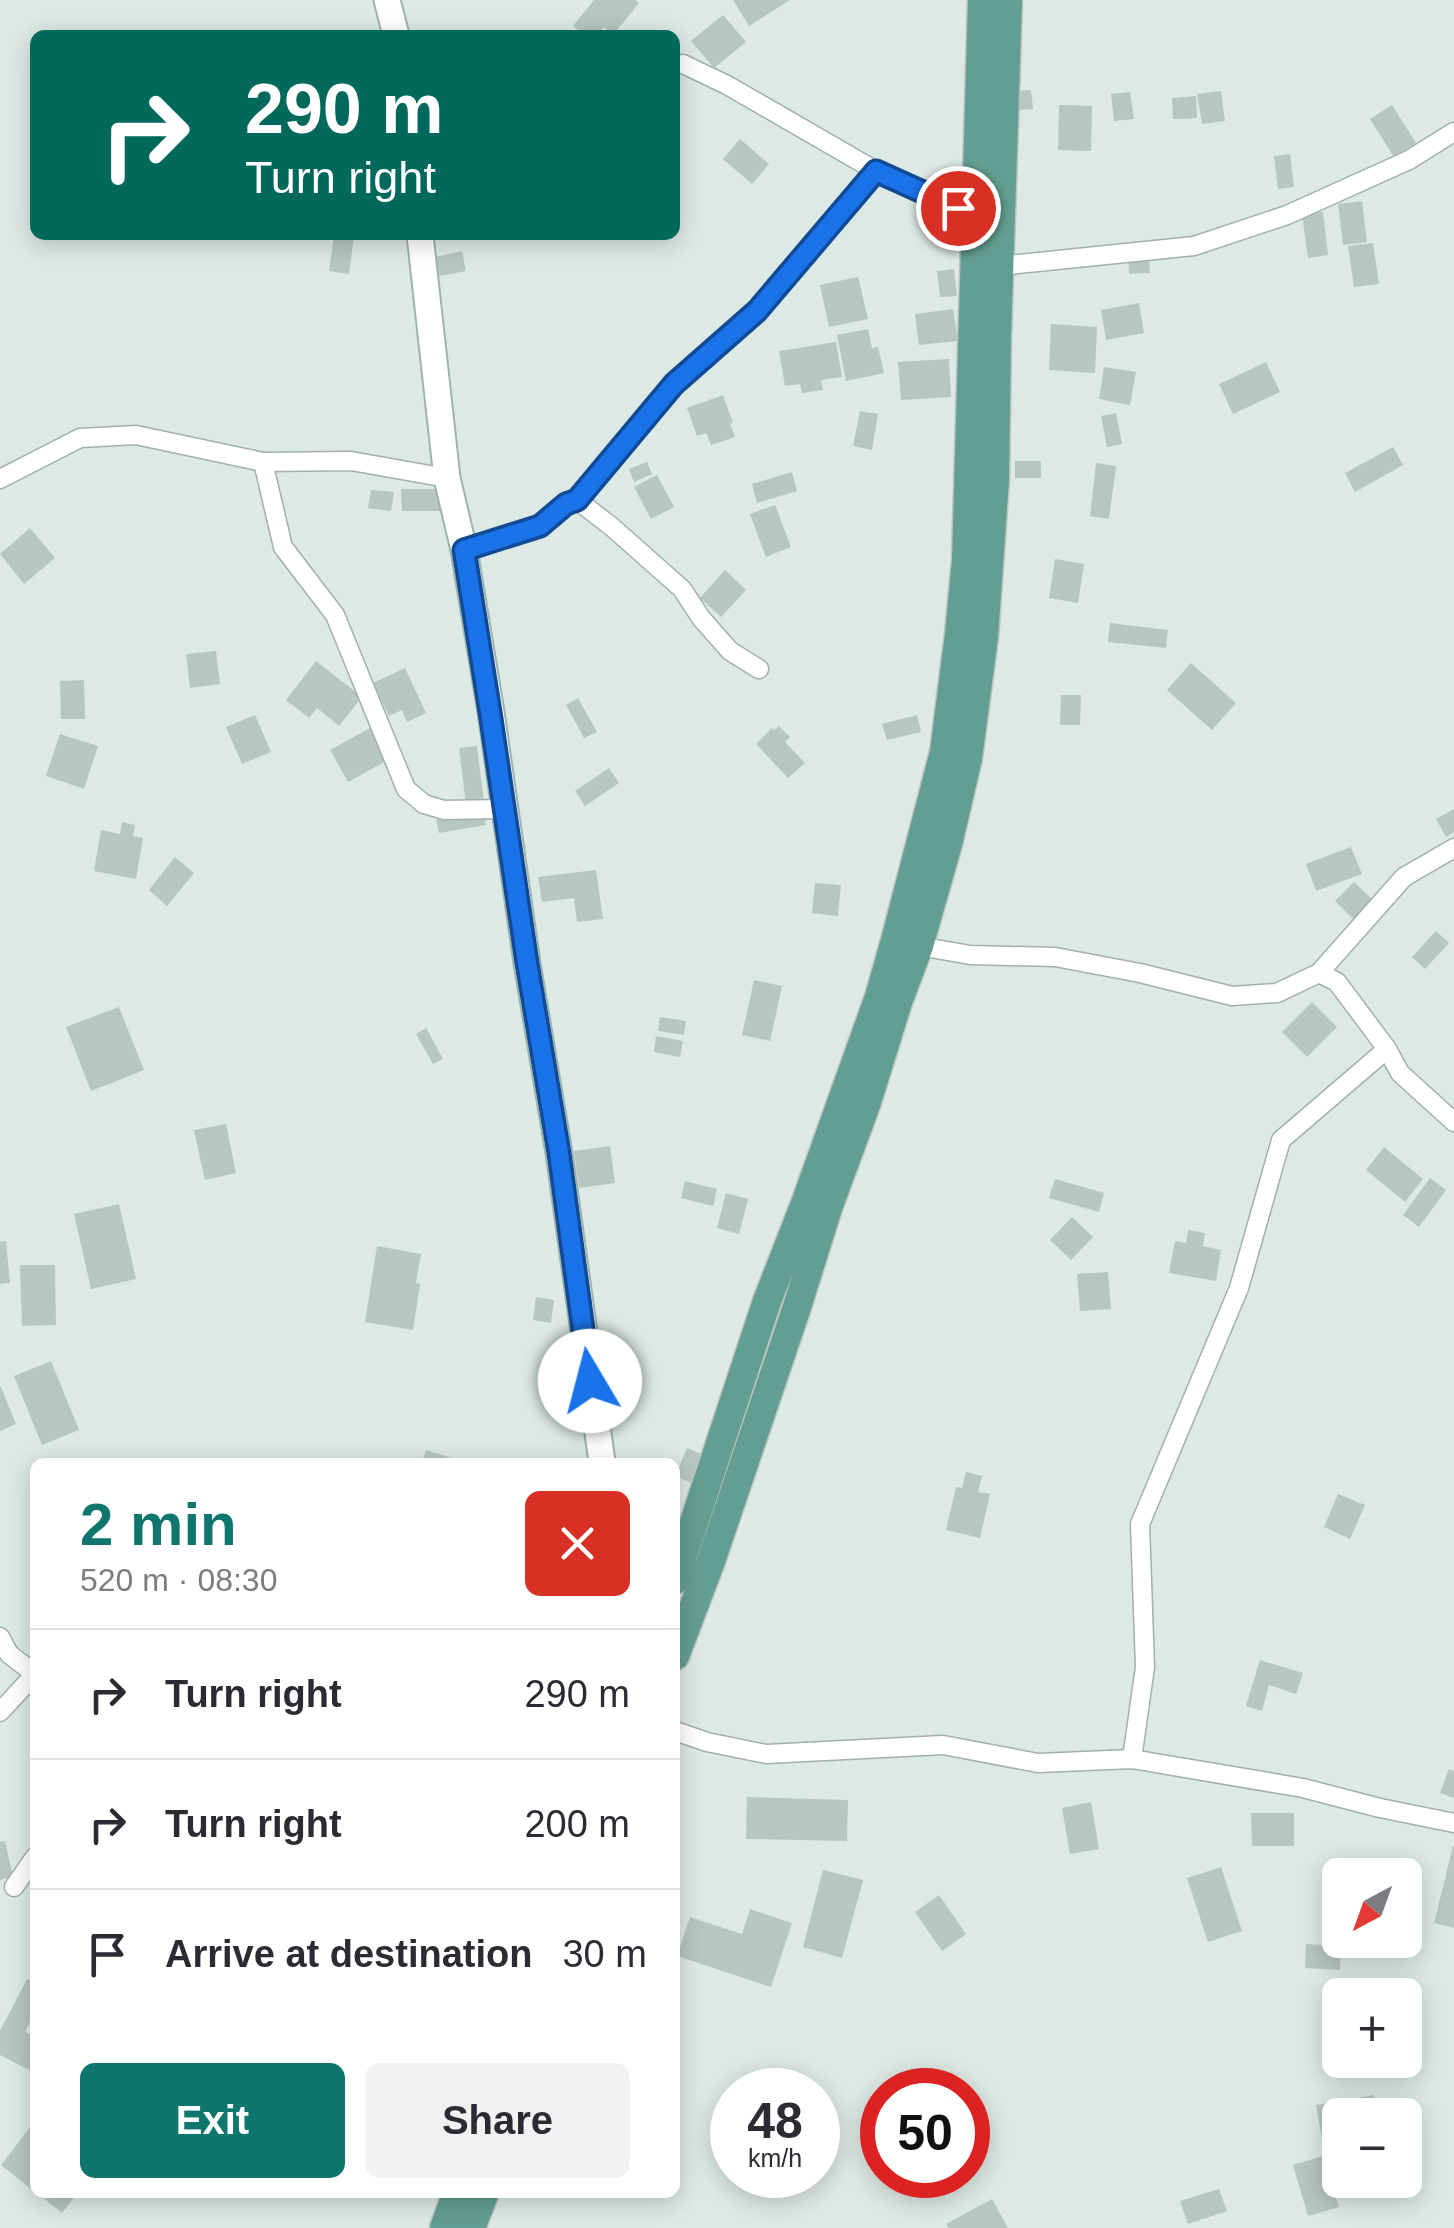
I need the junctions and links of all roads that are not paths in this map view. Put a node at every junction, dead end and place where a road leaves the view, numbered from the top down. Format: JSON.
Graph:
{"nodes":[{"id":1,"x":387,"y":0,"type":"edge"},
{"id":2,"x":982,"y":0,"type":"edge"},
{"id":3,"x":1008,"y":0,"type":"edge"},
{"id":4,"x":395,"y":30,"type":"edge"},
{"id":5,"x":684,"y":64,"type":"dead end"},
{"id":6,"x":1454,"y":132,"type":"edge"},
{"id":7,"x":876,"y":171,"type":"junction"},
{"id":8,"x":977,"y":216,"type":"junction"},
{"id":9,"x":421,"y":240,"type":"edge"},
{"id":10,"x":999,"y":266,"type":"junction"},
{"id":11,"x":263,"y":462,"type":"junction"},
{"id":12,"x":448,"y":478,"type":"junction"},
{"id":13,"x":0,"y":479,"type":"edge"},
{"id":14,"x":577,"y":500,"type":"junction"},
{"id":15,"x":464,"y":550,"type":"junction"},
{"id":16,"x":759,"y":670,"type":"dead end"},
{"id":17,"x":504,"y":808,"type":"junction"},
{"id":18,"x":1454,"y":848,"type":"edge"},
{"id":19,"x":919,"y":946,"type":"junction"},
{"id":20,"x":1319,"y":973,"type":"junction"},
{"id":21,"x":1387,"y":1049,"type":"junction"},
{"id":22,"x":1454,"y":1122,"type":"edge"},
{"id":23,"x":601,"y":1458,"type":"edge"},
{"id":24,"x":708,"y":1476,"type":"junction"},
{"id":25,"x":736,"y":1484,"type":"junction"},
{"id":26,"x":680,"y":1564,"type":"edge"},
{"id":27,"x":0,"y":1637,"type":"edge"},
{"id":28,"x":680,"y":1642,"type":"edge"},
{"id":29,"x":30,"y":1672,"type":"edge"},
{"id":30,"x":30,"y":1681,"type":"edge"},
{"id":31,"x":0,"y":1712,"type":"edge"},
{"id":32,"x":680,"y":1734,"type":"edge"},
{"id":33,"x":1132,"y":1759,"type":"junction"},
{"id":34,"x":1454,"y":1823,"type":"edge"},
{"id":35,"x":30,"y":1864,"type":"edge"},
{"id":36,"x":14,"y":1887,"type":"dead end"},
{"id":37,"x":455,"y":2198,"type":"edge"},
{"id":38,"x":482,"y":2198,"type":"edge"},
{"id":39,"x":444,"y":2228,"type":"edge"},
{"id":40,"x":470,"y":2228,"type":"edge"}],
"edges":[{"from":1,"to":4,"type":"main road"},
{"from":2,"to":8,"type":"main road"},
{"from":3,"to":10,"type":"main road"},
{"from":5,"to":7,"type":"street"},
{"from":6,"to":10,"type":"street"},
{"from":7,"to":8,"type":"street"},
{"from":7,"to":14,"type":"street"},
{"from":8,"to":24,"type":"main road"},
{"from":9,"to":12,"type":"main road"},
{"from":10,"to":19,"type":"main road"},
{"from":11,"to":12,"type":"street"},
{"from":11,"to":13,"type":"street"},
{"from":11,"to":17,"type":"street"},
{"from":12,"to":15,"type":"main road"},
{"from":14,"to":15,"type":"street"},
{"from":14,"to":16,"type":"street"},
{"from":15,"to":17,"type":"main road"},
{"from":17,"to":23,"type":"main road"},
{"from":18,"to":20,"type":"street"},
{"from":19,"to":20,"type":"street"},
{"from":19,"to":25,"type":"main road"},
{"from":20,"to":21,"type":"street"},
{"from":21,"to":22,"type":"street"},
{"from":21,"to":33,"type":"street"},
{"from":24,"to":25,"type":"main road"},
{"from":24,"to":26,"type":"main road"},
{"from":25,"to":28,"type":"main road"},
{"from":27,"to":29,"type":"street"},
{"from":30,"to":31,"type":"street"},
{"from":32,"to":33,"type":"street"},
{"from":33,"to":34,"type":"street"},
{"from":35,"to":36,"type":"street"},
{"from":37,"to":39,"type":"main road"},
{"from":38,"to":40,"type":"main road"}]}
